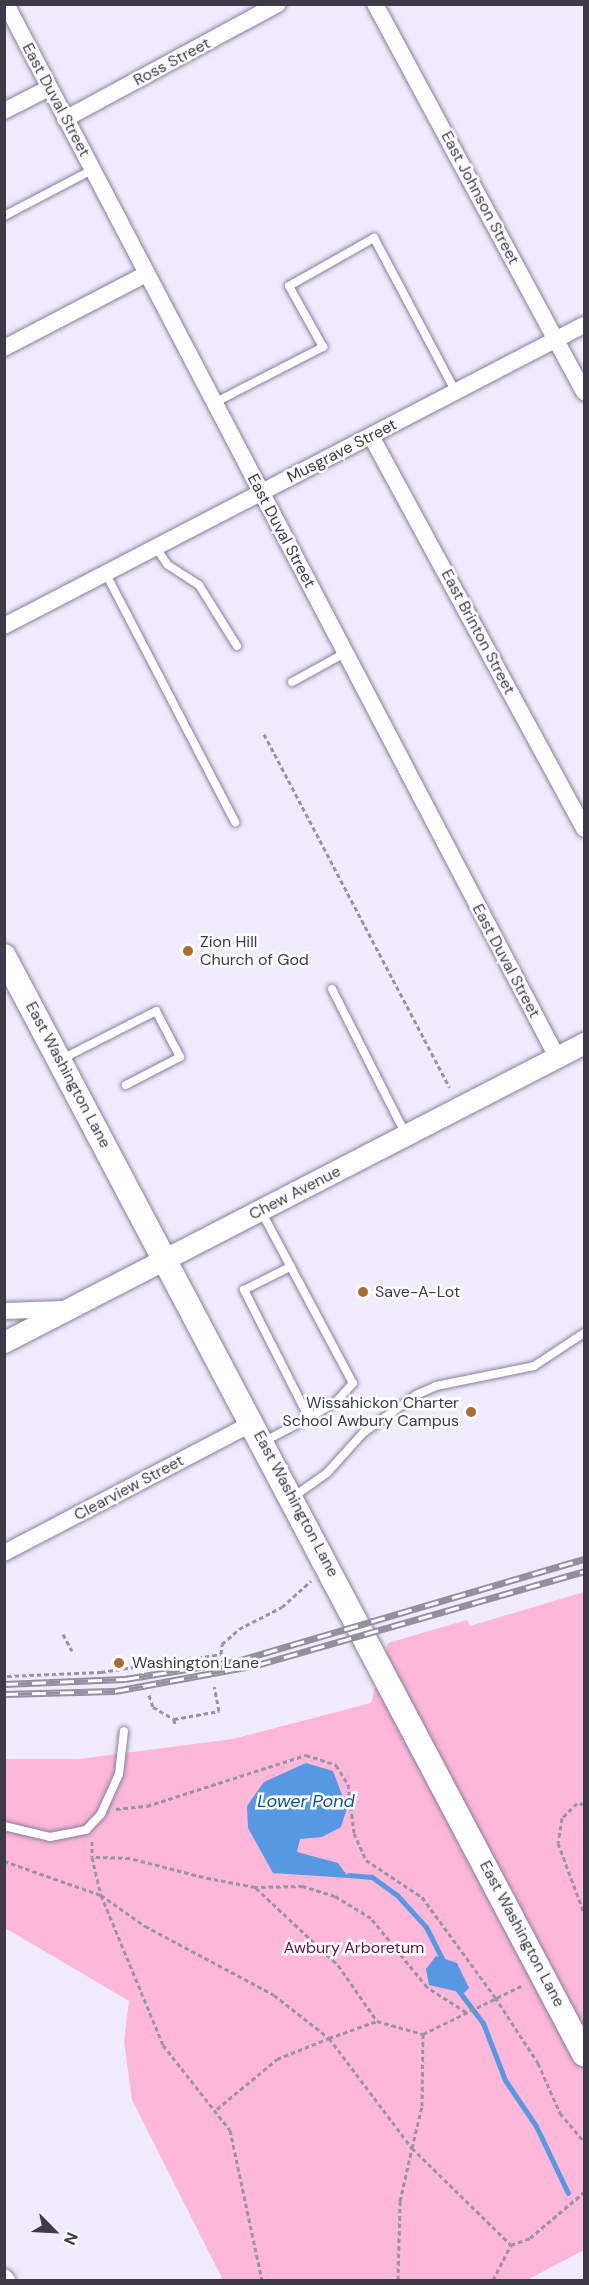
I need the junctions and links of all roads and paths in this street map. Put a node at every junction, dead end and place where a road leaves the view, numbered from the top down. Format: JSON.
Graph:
{"nodes":[{"id":1,"x":6,"y":4,"type":"edge"},
{"id":2,"x":278,"y":4,"type":"edge"},
{"id":3,"x":375,"y":4,"type":"edge"},
{"id":4,"x":49,"y":88,"type":"junction"},
{"id":5,"x":4,"y":111,"type":"edge"},
{"id":6,"x":66,"y":119,"type":"junction"},
{"id":7,"x":92,"y":170,"type":"junction"},
{"id":8,"x":4,"y":216,"type":"edge"},
{"id":9,"x":147,"y":274,"type":"junction"},
{"id":10,"x":585,"y":325,"type":"edge"},
{"id":11,"x":556,"y":340,"type":"junction"},
{"id":12,"x":4,"y":348,"type":"edge"},
{"id":13,"x":456,"y":392,"type":"junction"},
{"id":14,"x":585,"y":393,"type":"edge"},
{"id":15,"x":214,"y":403,"type":"junction"},
{"id":16,"x":371,"y":436,"type":"junction"},
{"id":17,"x":261,"y":493,"type":"junction"},
{"id":18,"x":156,"y":548,"type":"junction"},
{"id":19,"x":106,"y":574,"type":"junction"},
{"id":20,"x":4,"y":626,"type":"edge"},
{"id":21,"x":237,"y":646,"type":"dead end"},
{"id":22,"x":345,"y":653,"type":"junction"},
{"id":23,"x":292,"y":682,"type":"dead end"},
{"id":24,"x":264,"y":734,"type":"dead end"},
{"id":25,"x":234,"y":822,"type":"dead end"},
{"id":26,"x":585,"y":829,"type":"edge"},
{"id":27,"x":4,"y":956,"type":"edge"},
{"id":28,"x":332,"y":989,"type":"dead end"},
{"id":29,"x":585,"y":1042,"type":"edge"},
{"id":30,"x":556,"y":1057,"type":"junction"},
{"id":31,"x":59,"y":1060,"type":"junction"},
{"id":32,"x":126,"y":1085,"type":"dead end"},
{"id":33,"x":449,"y":1088,"type":"dead end"},
{"id":34,"x":406,"y":1135,"type":"junction"},
{"id":35,"x":261,"y":1210,"type":"junction"},
{"id":36,"x":166,"y":1259,"type":"junction"},
{"id":37,"x":290,"y":1267,"type":"junction"},
{"id":38,"x":68,"y":1309,"type":"junction"},
{"id":39,"x":4,"y":1311,"type":"edge"},
{"id":40,"x":585,"y":1333,"type":"edge"},
{"id":41,"x":4,"y":1342,"type":"edge"},
{"id":42,"x":309,"y":1418,"type":"junction"},
{"id":43,"x":258,"y":1432,"type":"junction"},
{"id":44,"x":292,"y":1497,"type":"junction"},
{"id":45,"x":4,"y":1553,"type":"edge"},
{"id":46,"x":327,"y":1565,"type":"junction"},
{"id":47,"x":63,"y":1634,"type":"dead end"},
{"id":48,"x":72,"y":1651,"type":"dead end"},
{"id":49,"x":7,"y":1676,"type":"dead end"},
{"id":50,"x":214,"y":1686,"type":"dead end"},
{"id":51,"x":149,"y":1695,"type":"dead end"},
{"id":52,"x":174,"y":1719,"type":"junction"},
{"id":53,"x":175,"y":1726,"type":"dead end"},
{"id":54,"x":124,"y":1731,"type":"dead end"},
{"id":55,"x":585,"y":1804,"type":"edge"},
{"id":56,"x":103,"y":1810,"type":"junction"},
{"id":57,"x":4,"y":1826,"type":"edge"},
{"id":58,"x":4,"y":1861,"type":"edge"},
{"id":59,"x":255,"y":1887,"type":"junction"},
{"id":60,"x":101,"y":1895,"type":"junction"},
{"id":61,"x":585,"y":1913,"type":"edge"},
{"id":62,"x":543,"y":1976,"type":"junction"},
{"id":63,"x":495,"y":1997,"type":"junction"},
{"id":64,"x":466,"y":2012,"type":"junction"},
{"id":65,"x":377,"y":2021,"type":"junction"},
{"id":66,"x":423,"y":2034,"type":"junction"},
{"id":67,"x":329,"y":2037,"type":"junction"},
{"id":68,"x":585,"y":2054,"type":"edge"},
{"id":69,"x":217,"y":2109,"type":"junction"},
{"id":70,"x":585,"y":2142,"type":"edge"},
{"id":71,"x":412,"y":2148,"type":"junction"},
{"id":72,"x":585,"y":2192,"type":"edge"},
{"id":73,"x":510,"y":2245,"type":"junction"},
{"id":74,"x":262,"y":2280,"type":"edge"},
{"id":75,"x":398,"y":2280,"type":"edge"},
{"id":76,"x":493,"y":2280,"type":"edge"}],
"edges":[{"from":1,"to":4,"type":"street","name":"East Duval Street"},
{"from":2,"to":6,"type":"street","name":"Ross Street"},
{"from":3,"to":11,"type":"street","name":"East Johnson Street"},
{"from":4,"to":5,"type":"street"},
{"from":4,"to":6,"type":"street","name":"East Duval Street"},
{"from":6,"to":7,"type":"street","name":"East Duval Street"},
{"from":7,"to":8,"type":"lane"},
{"from":7,"to":9,"type":"street","name":"East Duval Street"},
{"from":9,"to":12,"type":"street"},
{"from":9,"to":15,"type":"street","name":"East Duval Street"},
{"from":10,"to":11,"type":"street","name":"Musgrave Street"},
{"from":11,"to":13,"type":"street","name":"Musgrave Street"},
{"from":11,"to":14,"type":"street","name":"East Johnson Street"},
{"from":13,"to":15,"type":"lane"},
{"from":13,"to":16,"type":"street","name":"Musgrave Street"},
{"from":15,"to":17,"type":"street","name":"East Duval Street"},
{"from":16,"to":17,"type":"street","name":"Musgrave Street"},
{"from":16,"to":26,"type":"street","name":"East Brinton Street"},
{"from":17,"to":18,"type":"street","name":"Musgrave Street"},
{"from":17,"to":22,"type":"street","name":"East Duval Street"},
{"from":18,"to":19,"type":"street","name":"Musgrave Street"},
{"from":18,"to":21,"type":"lane"},
{"from":19,"to":20,"type":"street","name":"Musgrave Street"},
{"from":19,"to":25,"type":"lane"},
{"from":22,"to":23,"type":"lane"},
{"from":22,"to":30,"type":"street","name":"East Duval Street"},
{"from":24,"to":33,"type":"path"},
{"from":27,"to":31,"type":"main road","name":"East Washington Lane"},
{"from":28,"to":34,"type":"lane"},
{"from":29,"to":30,"type":"street","name":"Chew Avenue"},
{"from":30,"to":34,"type":"street","name":"Chew Avenue"},
{"from":31,"to":32,"type":"lane"},
{"from":31,"to":36,"type":"main road","name":"East Washington Lane"},
{"from":34,"to":35,"type":"street","name":"Chew Avenue"},
{"from":35,"to":36,"type":"street","name":"Chew Avenue"},
{"from":35,"to":37,"type":"lane"},
{"from":36,"to":38,"type":"street","name":"Chew Avenue"},
{"from":36,"to":43,"type":"main road","name":"East Washington Lane"},
{"from":37,"to":42,"type":"lane"},
{"from":37,"to":42,"type":"lane"},
{"from":38,"to":39,"type":"street"},
{"from":38,"to":41,"type":"street","name":"Chew Avenue"},
{"from":40,"to":44,"type":"lane"},
{"from":42,"to":43,"type":"lane"},
{"from":43,"to":44,"type":"main road","name":"East Washington Lane"},
{"from":43,"to":45,"type":"street","name":"Clearview Street"},
{"from":44,"to":46,"type":"main road","name":"East Washington Lane"},
{"from":46,"to":49,"type":"path"},
{"from":46,"to":62,"type":"main road","name":"East Washington Lane"},
{"from":47,"to":48,"type":"path"},
{"from":50,"to":52,"type":"path"},
{"from":51,"to":52,"type":"path"},
{"from":52,"to":53,"type":"path"},
{"from":54,"to":56,"type":"lane"},
{"from":55,"to":61,"type":"path"},
{"from":56,"to":57,"type":"lane"},
{"from":56,"to":63,"type":"path"},
{"from":58,"to":60,"type":"path"},
{"from":59,"to":60,"type":"path"},
{"from":59,"to":64,"type":"path"},
{"from":59,"to":65,"type":"path"},
{"from":60,"to":67,"type":"path"},
{"from":60,"to":69,"type":"path"},
{"from":62,"to":63,"type":"path"},
{"from":62,"to":68,"type":"main road","name":"East Washington Lane"},
{"from":63,"to":64,"type":"path"},
{"from":63,"to":70,"type":"path"},
{"from":64,"to":66,"type":"path"},
{"from":65,"to":66,"type":"path"},
{"from":65,"to":67,"type":"path"},
{"from":66,"to":71,"type":"path"},
{"from":67,"to":69,"type":"path"},
{"from":67,"to":71,"type":"path"},
{"from":69,"to":74,"type":"path"},
{"from":71,"to":73,"type":"path"},
{"from":71,"to":75,"type":"path"},
{"from":72,"to":73,"type":"path"},
{"from":73,"to":76,"type":"path"}]}
